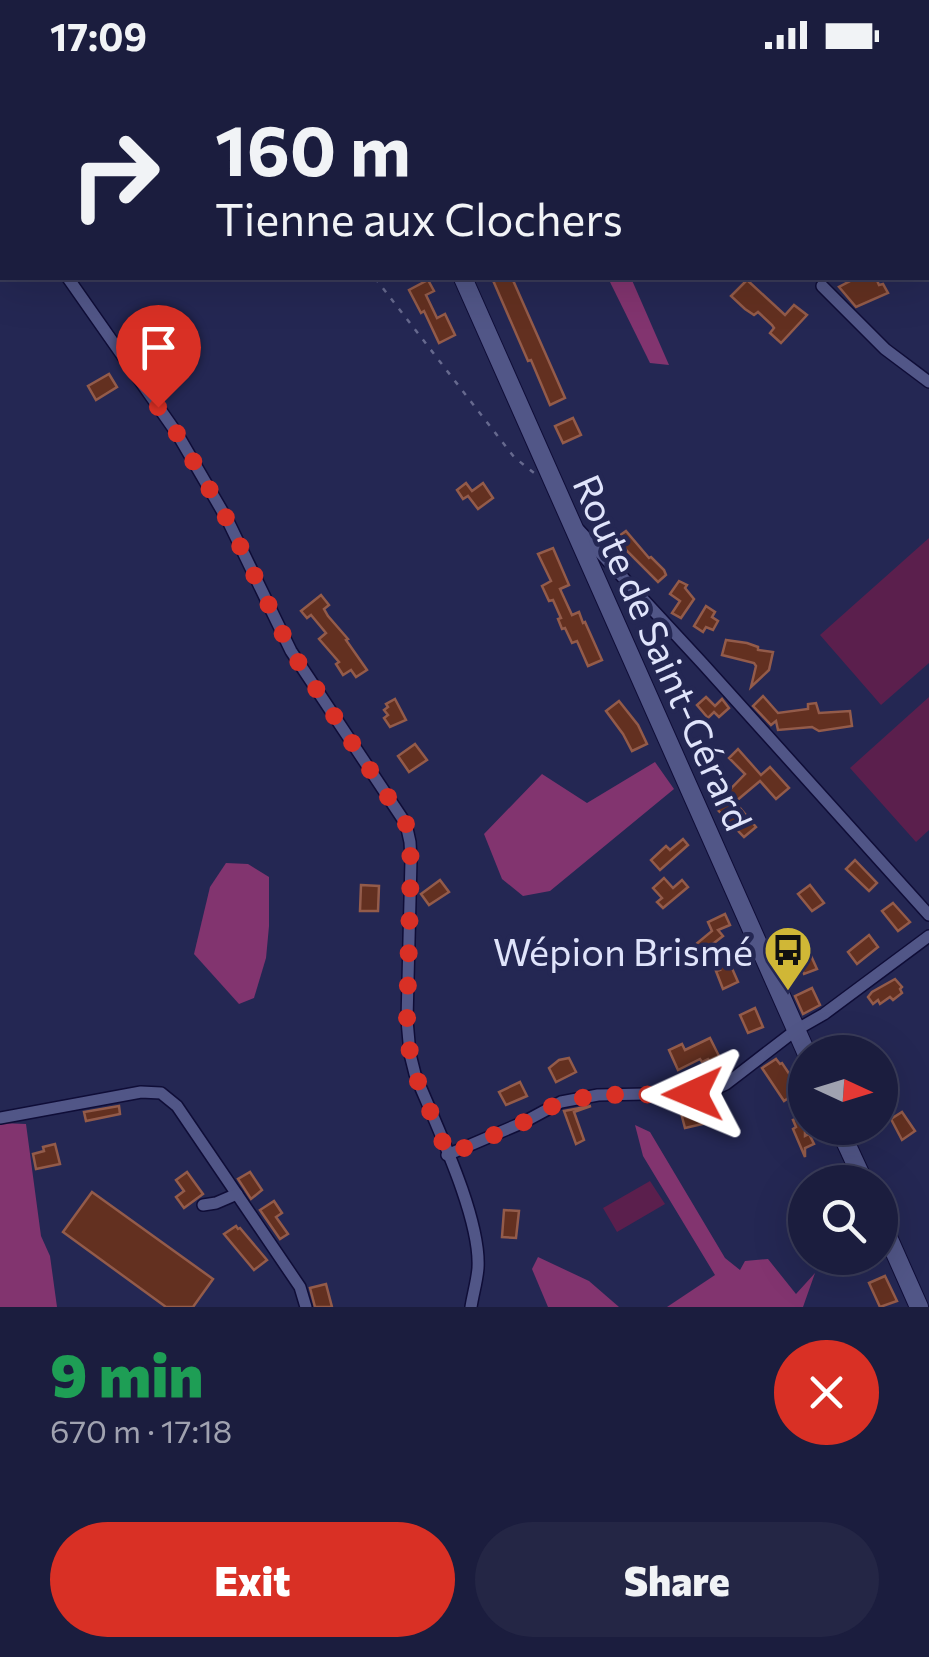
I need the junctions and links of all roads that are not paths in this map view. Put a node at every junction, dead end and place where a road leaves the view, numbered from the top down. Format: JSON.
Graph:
{"nodes":[{"id":1,"x":69,"y":280,"type":"edge"},
{"id":2,"x":464,"y":280,"type":"edge"},
{"id":3,"x":822,"y":286,"type":"dead end"},
{"id":4,"x":929,"y":382,"type":"edge"},
{"id":5,"x":571,"y":522,"type":"junction"},
{"id":6,"x":929,"y":915,"type":"edge"},
{"id":7,"x":929,"y":936,"type":"edge"},
{"id":8,"x":796,"y":1030,"type":"junction"},
{"id":9,"x":798,"y":1035,"type":"edge"},
{"id":10,"x":0,"y":1118,"type":"edge"},
{"id":11,"x":448,"y":1155,"type":"junction"},
{"id":12,"x":236,"y":1194,"type":"junction"},
{"id":13,"x":203,"y":1204,"type":"dead end"},
{"id":14,"x":898,"y":1260,"type":"edge"},
{"id":15,"x":306,"y":1307,"type":"edge"},
{"id":16,"x":471,"y":1307,"type":"edge"},
{"id":17,"x":919,"y":1307,"type":"edge"}],
"edges":[{"from":1,"to":11,"type":"street"},
{"from":2,"to":5,"type":"main road","name":"Route de Saint-Gérard"},
{"from":3,"to":4,"type":"street"},
{"from":5,"to":6,"type":"street"},
{"from":5,"to":8,"type":"main road","name":"Route de Saint-Gérard"},
{"from":7,"to":8,"type":"street"},
{"from":8,"to":9,"type":"main road","name":"Route de Saint-Gérard"},
{"from":8,"to":11,"type":"street"},
{"from":10,"to":12,"type":"street"},
{"from":11,"to":16,"type":"street"},
{"from":12,"to":13,"type":"street"},
{"from":12,"to":15,"type":"street"},
{"from":14,"to":17,"type":"main road"}]}
